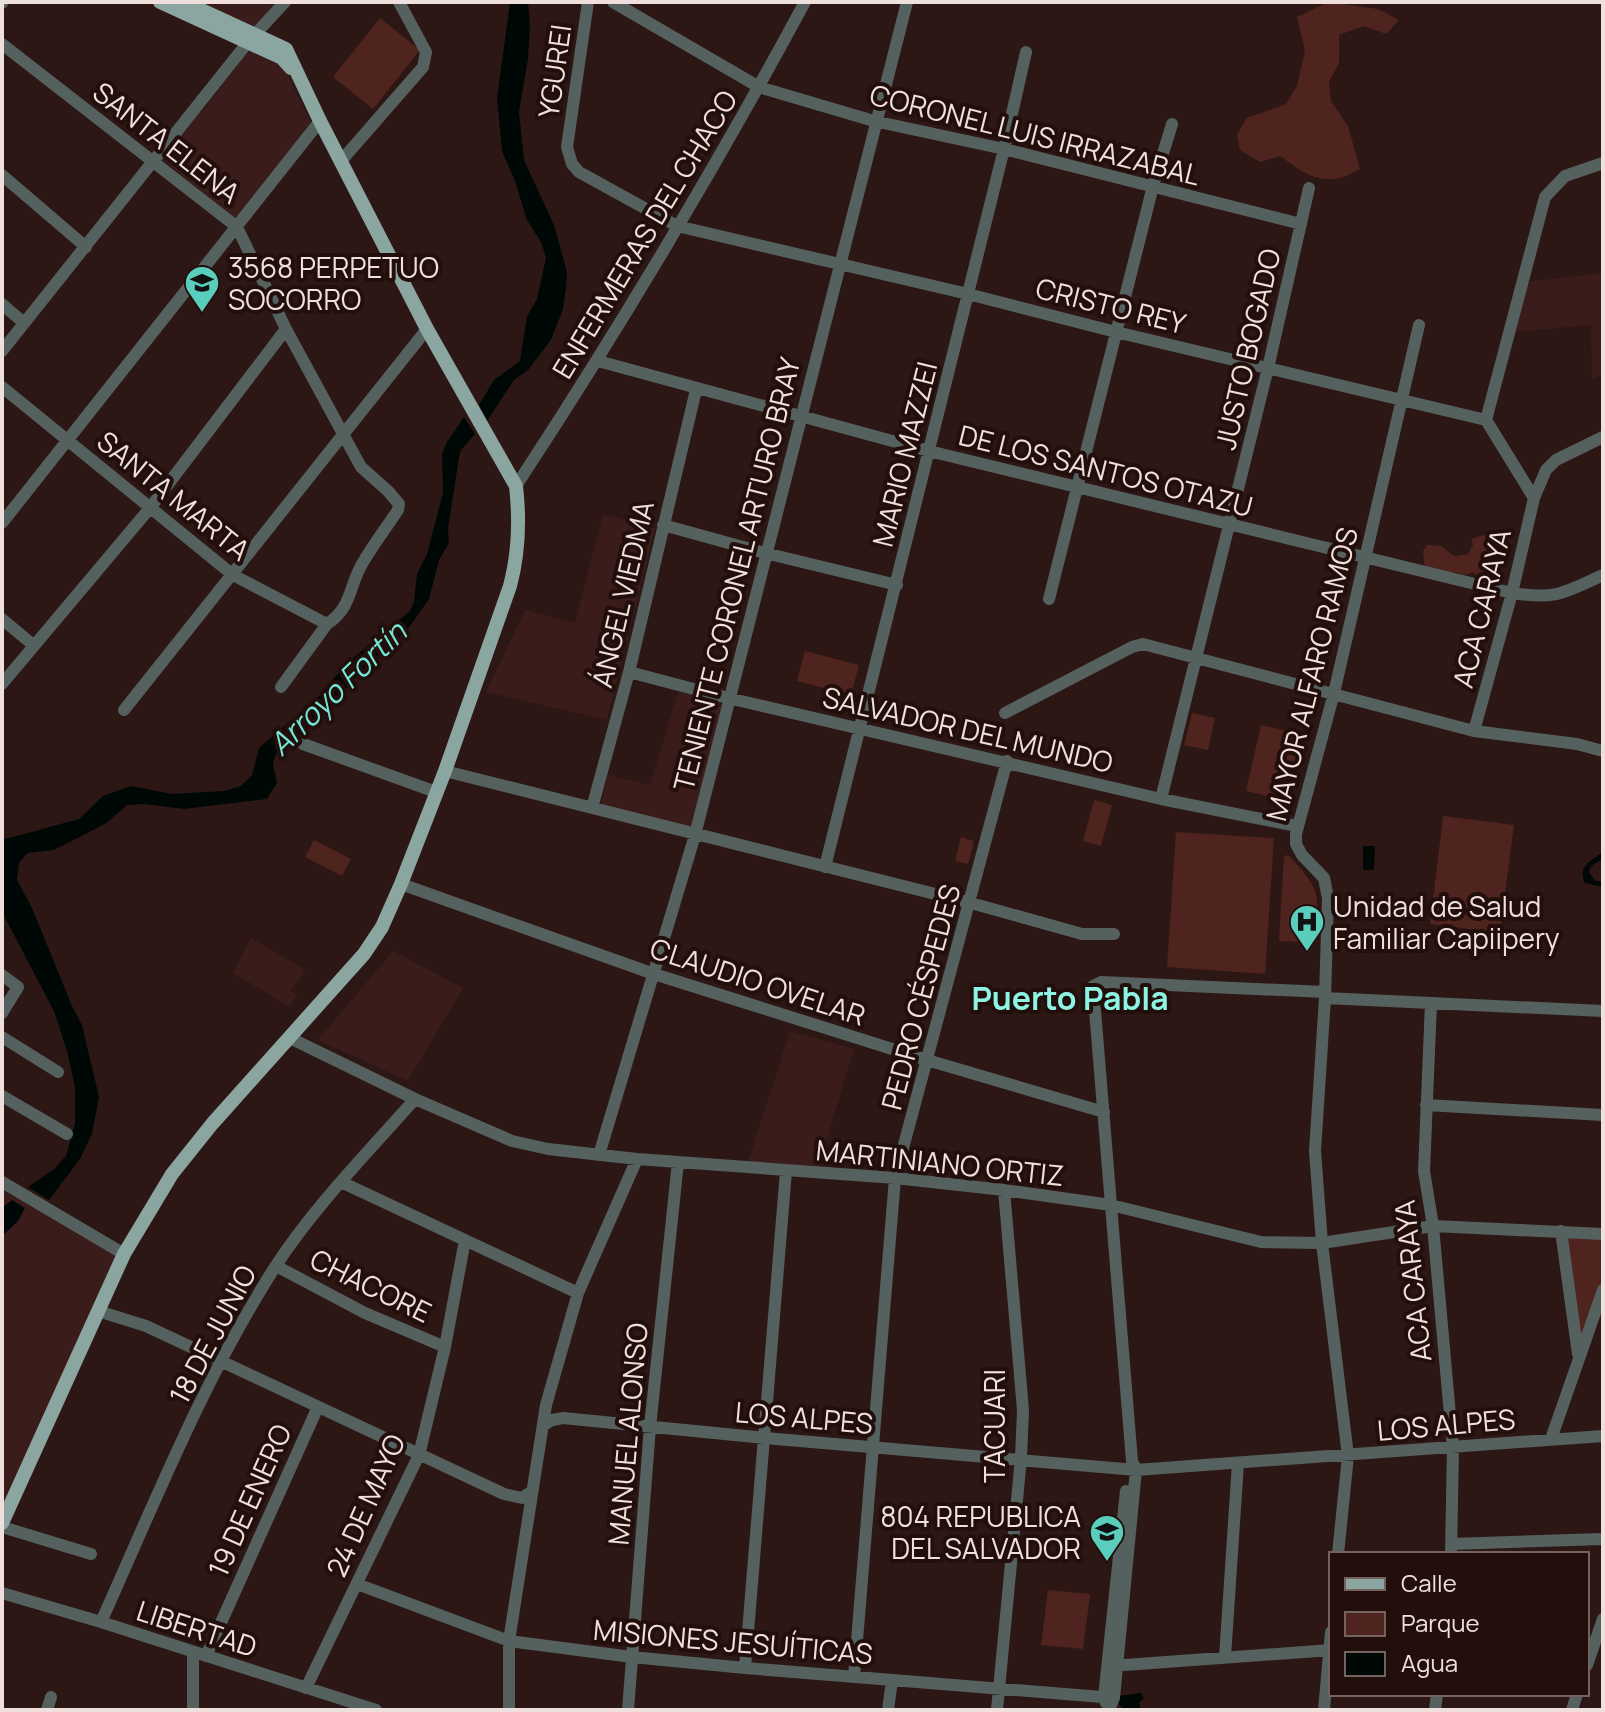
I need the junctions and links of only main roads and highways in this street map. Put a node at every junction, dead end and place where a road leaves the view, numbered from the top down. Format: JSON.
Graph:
{"nodes":[{"id":1,"x":160,"y":2,"type":"edge"},
{"id":2,"x":184,"y":2,"type":"edge"},
{"id":3,"x":251,"y":38,"type":"junction"},
{"id":4,"x":299,"y":77,"type":"junction"},
{"id":5,"x":2,"y":1525,"type":"edge"}],
"edges":[{"from":1,"to":3,"type":"main road"},
{"from":2,"to":3,"type":"main road"},
{"from":3,"to":4,"type":"main road"},
{"from":3,"to":4,"type":"main road"},
{"from":4,"to":5,"type":"main road"}]}
